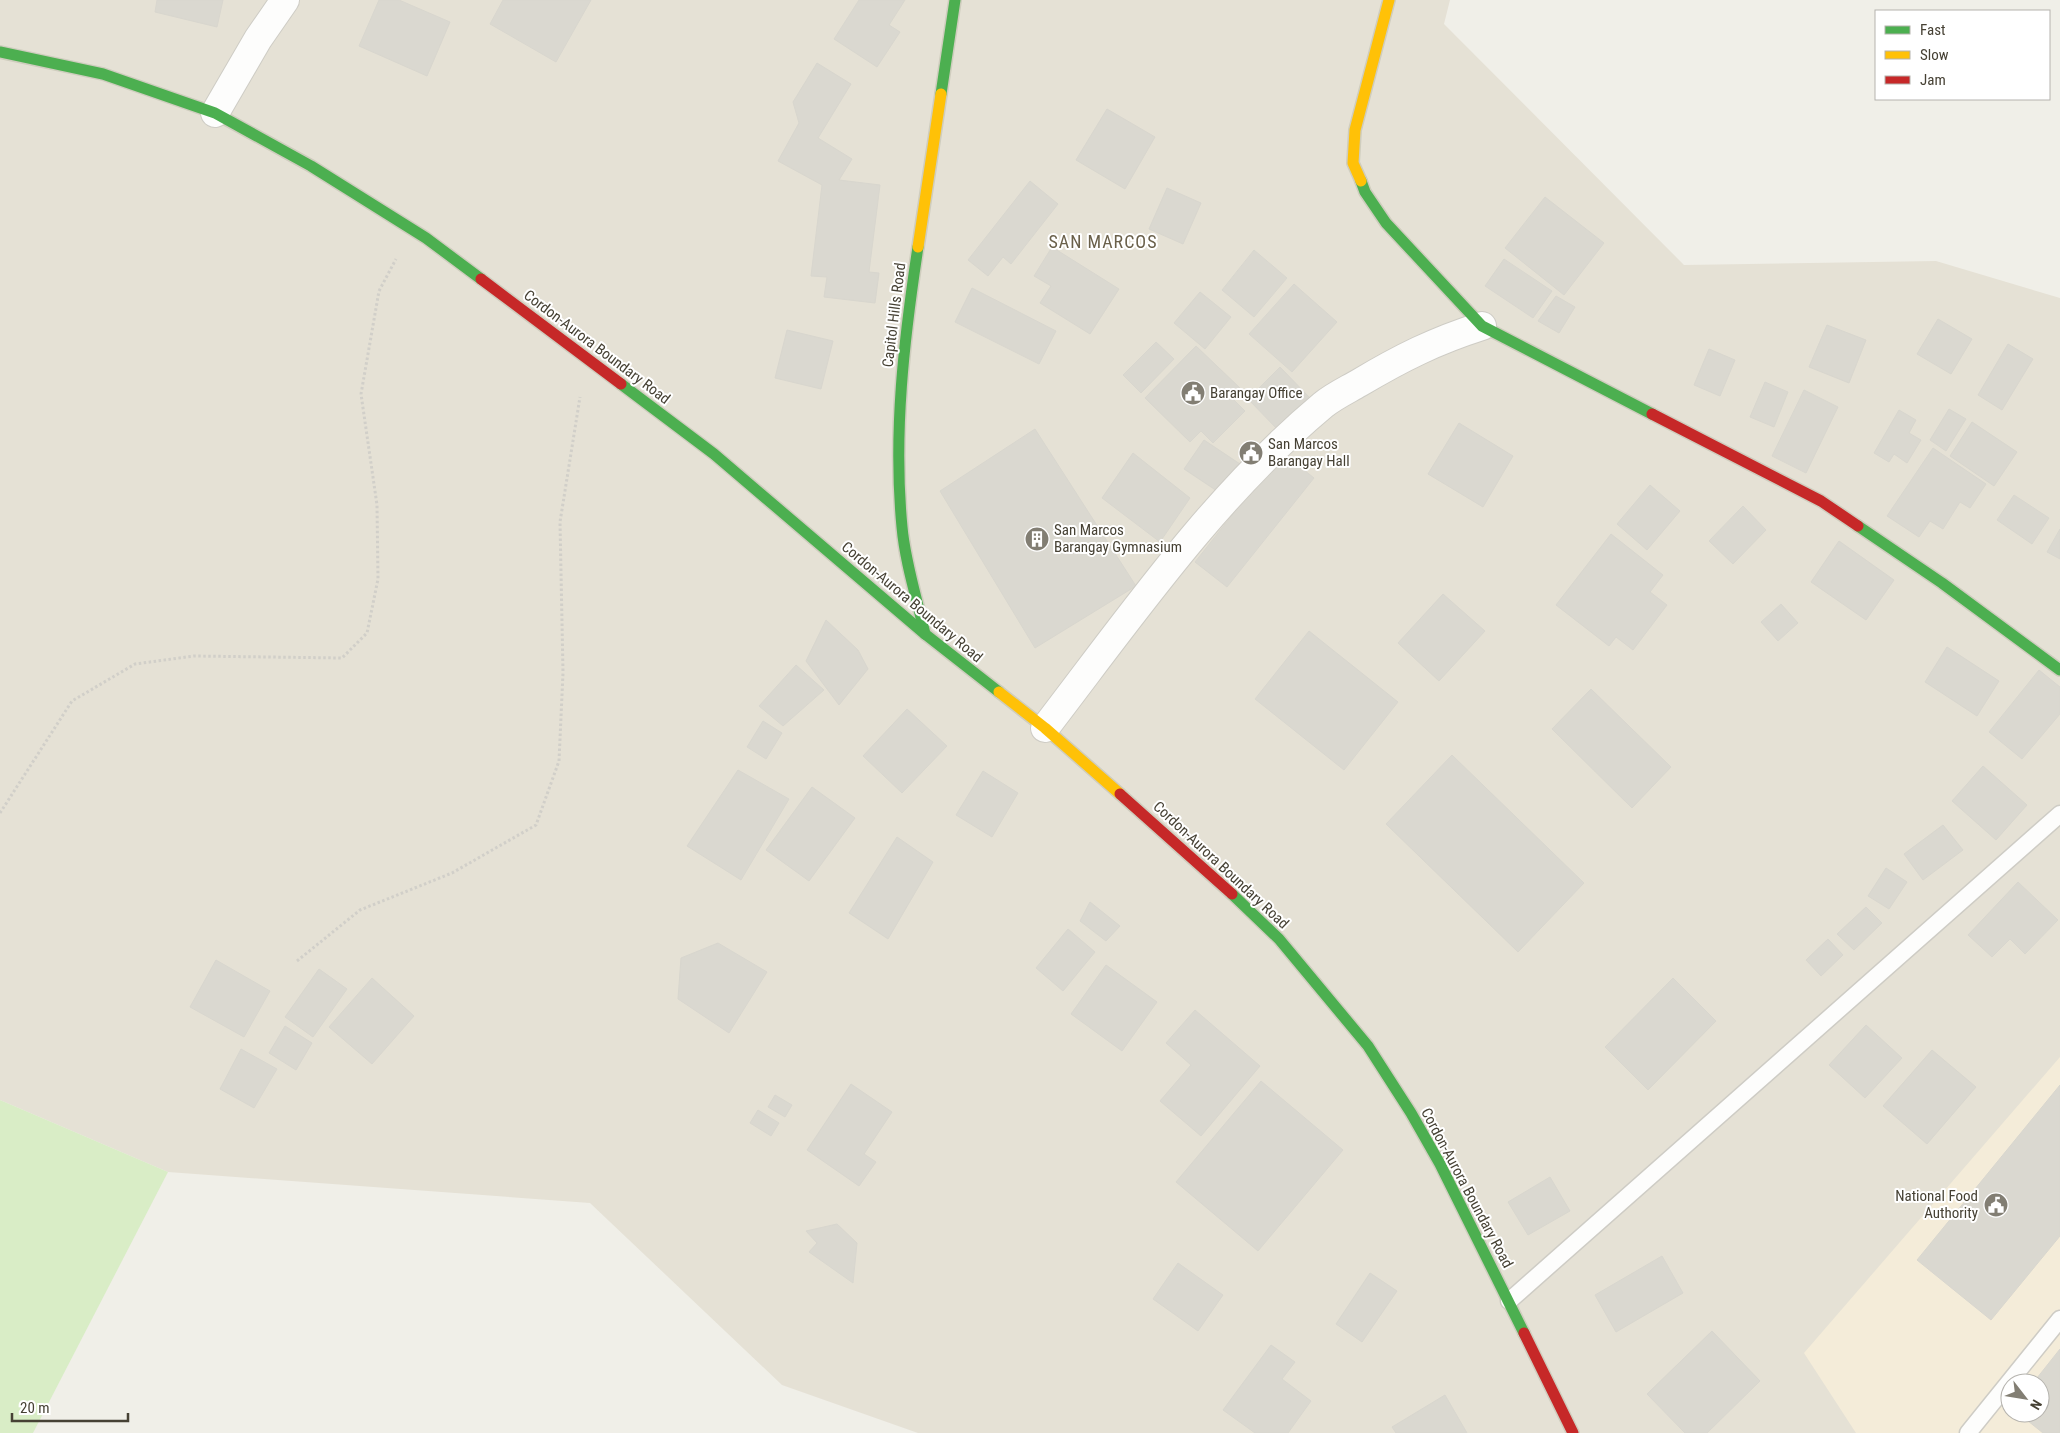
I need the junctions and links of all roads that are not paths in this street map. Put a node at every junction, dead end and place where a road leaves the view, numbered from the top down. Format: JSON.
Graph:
{"nodes":[{"id":1,"x":285,"y":0,"type":"edge"},
{"id":2,"x":955,"y":0,"type":"edge"},
{"id":3,"x":1390,"y":0,"type":"edge"},
{"id":4,"x":0,"y":52,"type":"edge"},
{"id":5,"x":214,"y":113,"type":"junction"},
{"id":6,"x":1482,"y":326,"type":"junction"},
{"id":7,"x":924,"y":634,"type":"junction"},
{"id":8,"x":2060,"y":670,"type":"edge"},
{"id":9,"x":1045,"y":728,"type":"junction"},
{"id":10,"x":2060,"y":814,"type":"edge"},
{"id":11,"x":1510,"y":1301,"type":"junction"},
{"id":12,"x":2060,"y":1319,"type":"edge"},
{"id":13,"x":1573,"y":1433,"type":"edge"},
{"id":14,"x":1968,"y":1433,"type":"edge"}],
"edges":[{"from":1,"to":5,"type":"street"},
{"from":2,"to":7,"type":"main road","name":"Capitol Hills Road"},
{"from":3,"to":6,"type":"main road"},
{"from":4,"to":5,"type":"main road","name":"Cordon-Aurora Boundary Road"},
{"from":5,"to":7,"type":"main road","name":"Cordon-Aurora Boundary Road"},
{"from":6,"to":8,"type":"main road"},
{"from":6,"to":9,"type":"street"},
{"from":7,"to":9,"type":"main road","name":"Cordon-Aurora Boundary Road"},
{"from":9,"to":11,"type":"main road","name":"Cordon-Aurora Boundary Road"},
{"from":10,"to":11,"type":"lane"},
{"from":11,"to":13,"type":"main road","name":"Cordon-Aurora Boundary Road"},
{"from":12,"to":14,"type":"lane"}]}
